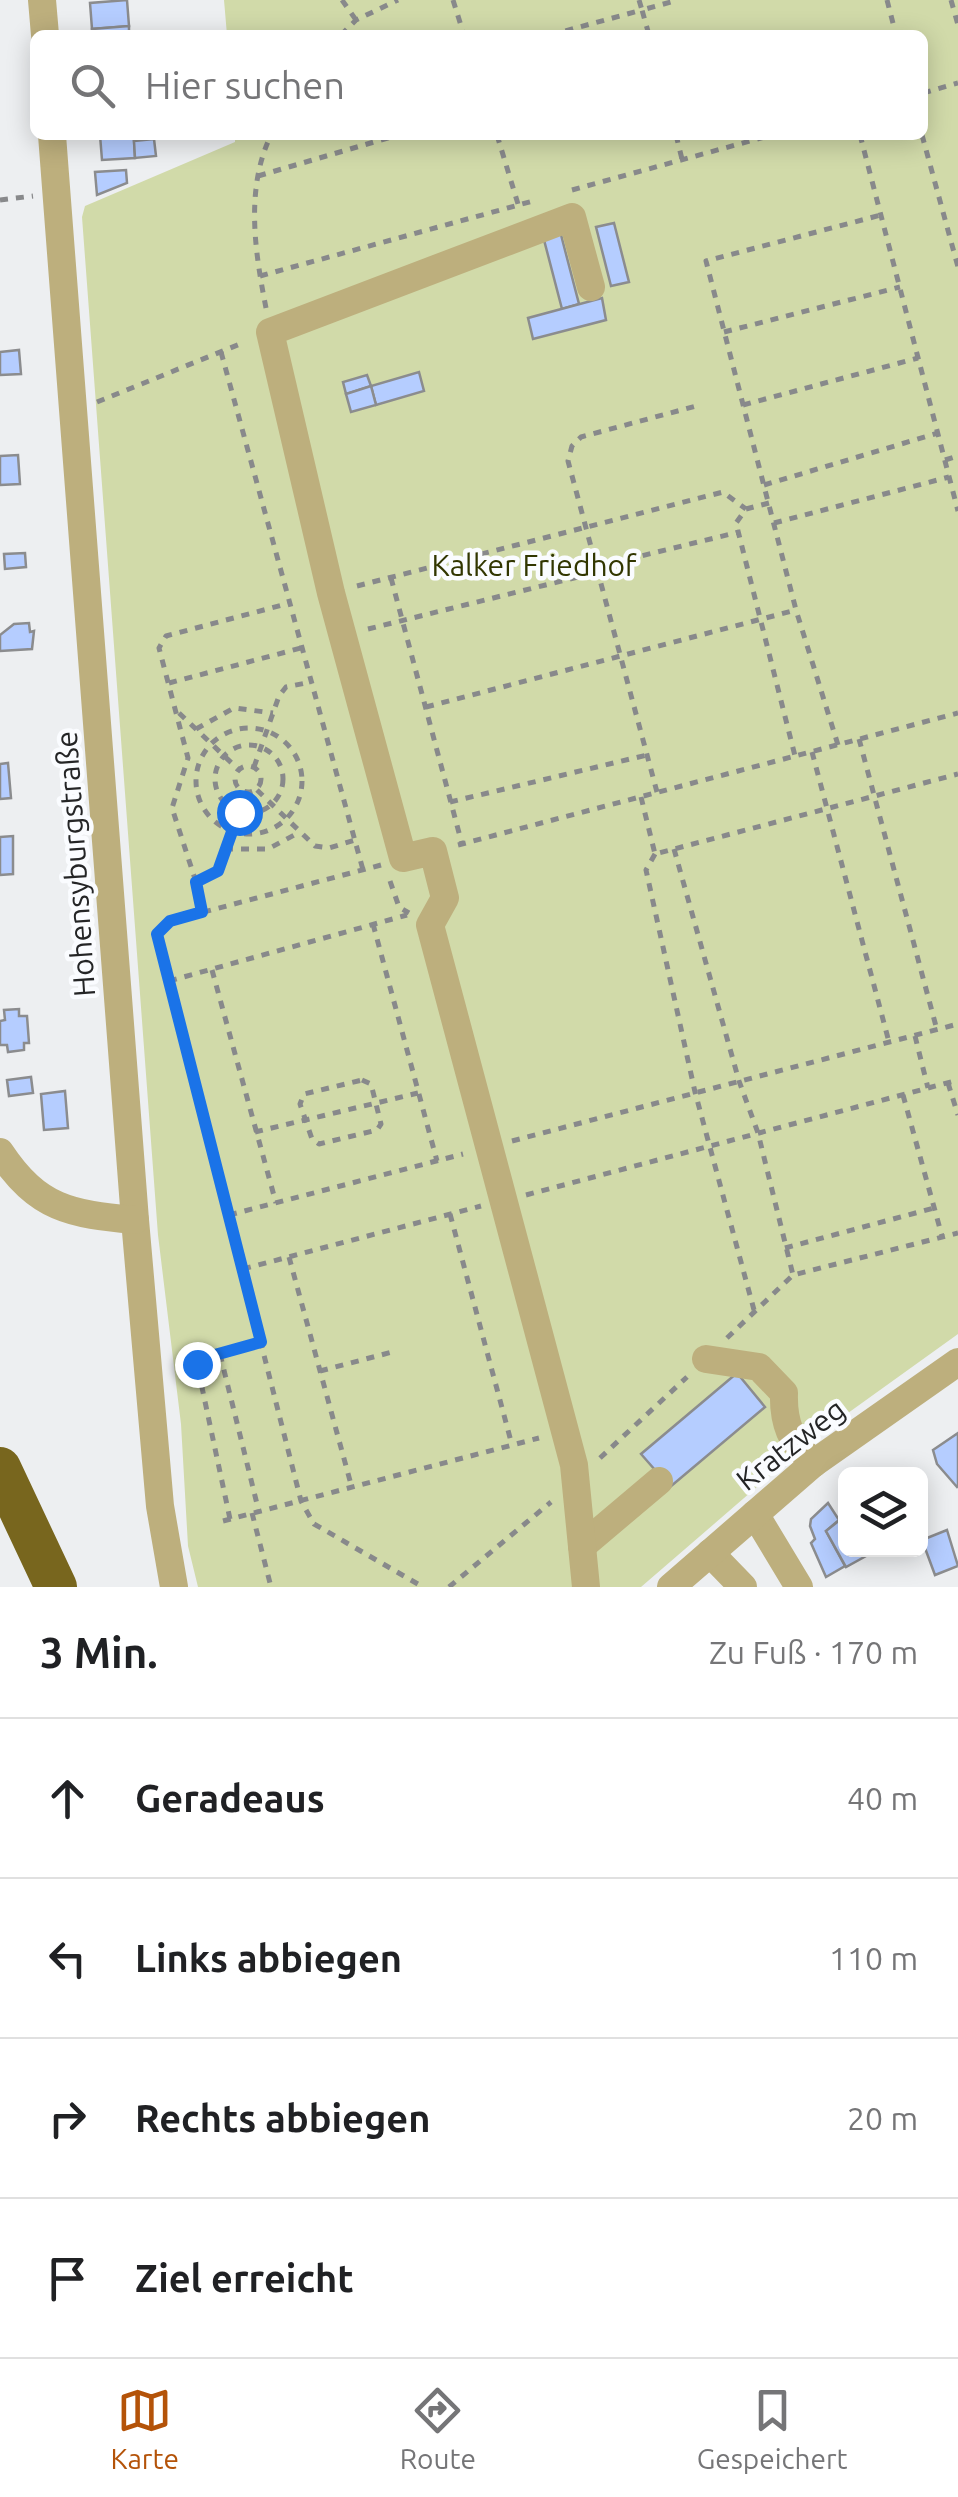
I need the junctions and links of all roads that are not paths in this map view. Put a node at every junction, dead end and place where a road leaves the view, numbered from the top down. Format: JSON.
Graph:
{"nodes":[{"id":1,"x":42,"y":0,"type":"edge"},
{"id":2,"x":44,"y":30,"type":"edge"},
{"id":3,"x":52,"y":140,"type":"edge"},
{"id":4,"x":591,"y":286,"type":"dead end"},
{"id":5,"x":0,"y":1152,"type":"edge"},
{"id":6,"x":135,"y":1220,"type":"junction"},
{"id":7,"x":706,"y":1359,"type":"road end"},
{"id":8,"x":958,"y":1362,"type":"edge"},
{"id":9,"x":814,"y":1463,"type":"junction"},
{"id":10,"x":0,"y":1468,"type":"edge"},
{"id":11,"x":658,"y":1481,"type":"dead end"},
{"id":12,"x":755,"y":1514,"type":"junction"},
{"id":13,"x":582,"y":1546,"type":"junction"},
{"id":14,"x":710,"y":1554,"type":"junction"},
{"id":15,"x":56,"y":1587,"type":"edge"},
{"id":16,"x":174,"y":1587,"type":"edge"},
{"id":17,"x":586,"y":1587,"type":"edge"},
{"id":18,"x":671,"y":1587,"type":"edge"},
{"id":19,"x":744,"y":1587,"type":"edge"},
{"id":20,"x":799,"y":1587,"type":"edge"}],
"edges":[{"from":1,"to":2,"type":"street"},
{"from":3,"to":6,"type":"street","name":"Hohensyburgstraße"},
{"from":4,"to":13,"type":"street"},
{"from":5,"to":6,"type":"street"},
{"from":6,"to":16,"type":"street","name":"Hohensyburgstraße"},
{"from":7,"to":9,"type":"street"},
{"from":8,"to":9,"type":"street","name":"Kratzweg"},
{"from":9,"to":12,"type":"street","name":"Kratzweg"},
{"from":10,"to":15,"type":"highway"},
{"from":11,"to":13,"type":"street"},
{"from":12,"to":14,"type":"street","name":"Kratzweg"},
{"from":12,"to":20,"type":"street"},
{"from":13,"to":17,"type":"street"},
{"from":14,"to":18,"type":"street","name":"Kratzweg"},
{"from":14,"to":19,"type":"street"}]}
